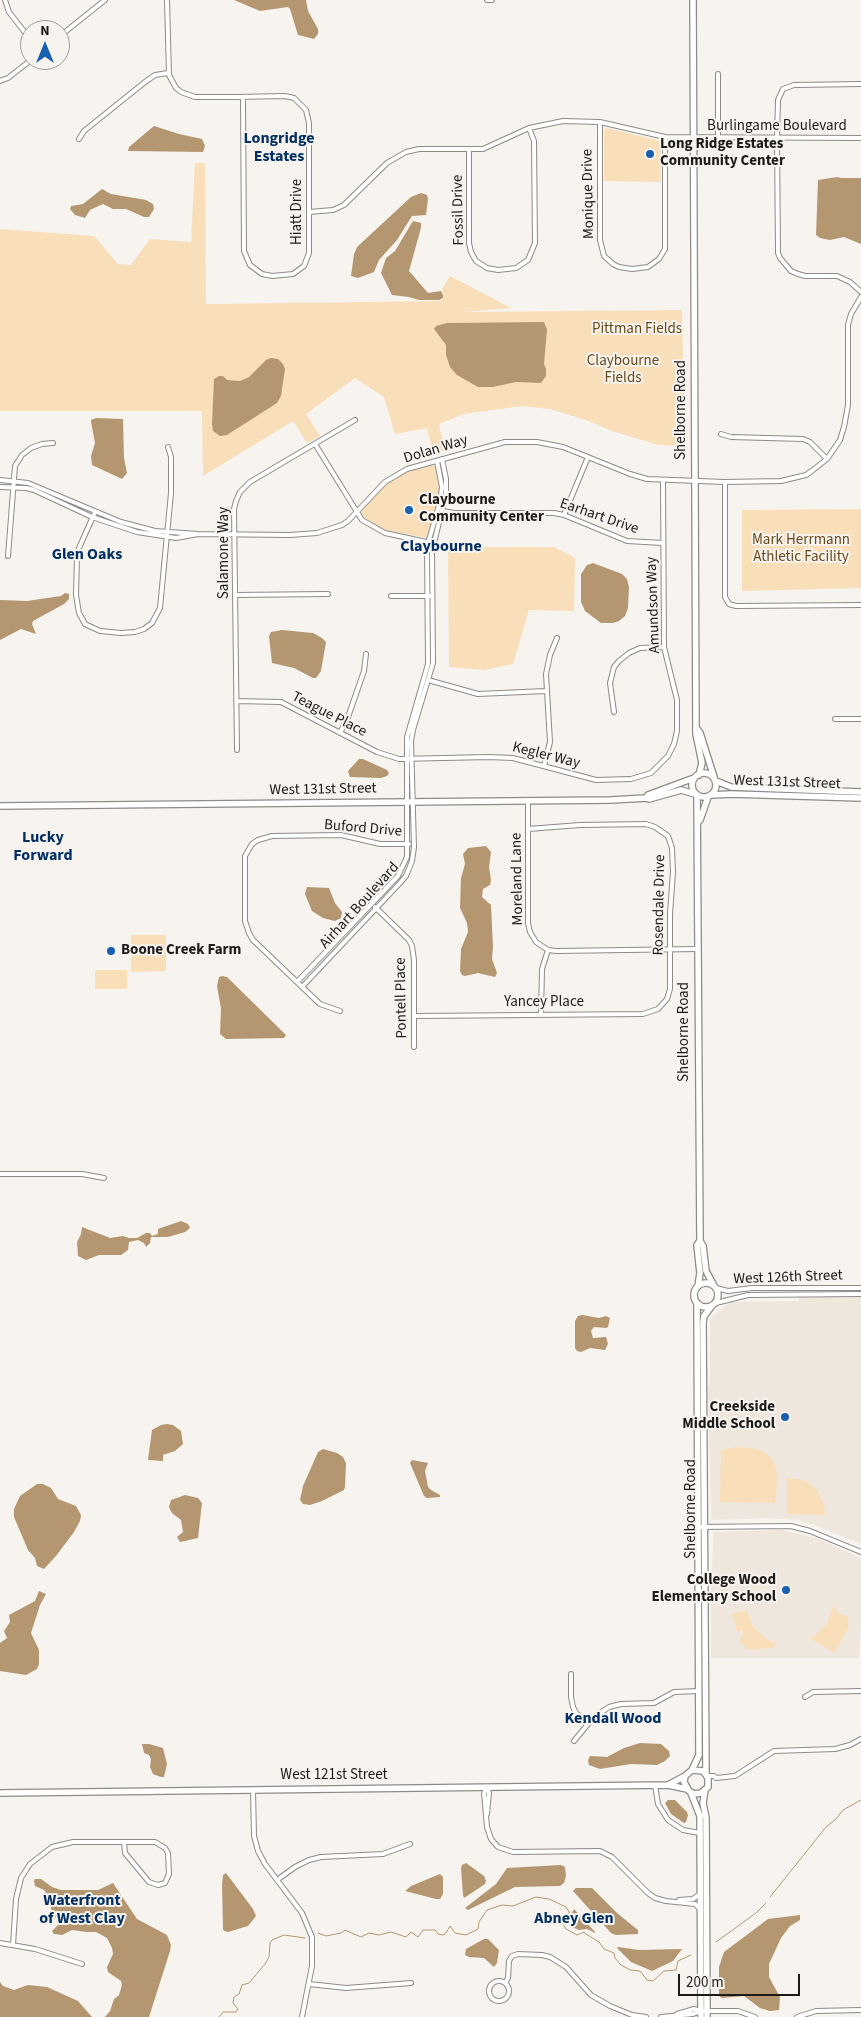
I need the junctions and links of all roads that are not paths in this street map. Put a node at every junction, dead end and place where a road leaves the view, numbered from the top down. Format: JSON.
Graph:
{"nodes":[{"id":1,"x":5,"y":0,"type":"edge"},
{"id":2,"x":105,"y":0,"type":"edge"},
{"id":3,"x":167,"y":0,"type":"edge"},
{"id":4,"x":487,"y":0,"type":"edge"},
{"id":5,"x":492,"y":0,"type":"edge"},
{"id":6,"x":693,"y":0,"type":"edge"},
{"id":7,"x":20,"y":26,"type":"edge"},
{"id":8,"x":70,"y":28,"type":"edge"},
{"id":9,"x":20,"y":69,"type":"edge"},
{"id":10,"x":168,"y":73,"type":"junction"},
{"id":11,"x":718,"y":74,"type":"dead end"},
{"id":12,"x":0,"y":80,"type":"edge"},
{"id":13,"x":861,"y":84,"type":"edge"},
{"id":14,"x":243,"y":97,"type":"junction"},
{"id":15,"x":600,"y":122,"type":"junction"},
{"id":16,"x":529,"y":128,"type":"junction"},
{"id":17,"x":665,"y":137,"type":"junction"},
{"id":18,"x":694,"y":137,"type":"junction"},
{"id":19,"x":718,"y":138,"type":"junction"},
{"id":20,"x":777,"y":138,"type":"junction"},
{"id":21,"x":861,"y":138,"type":"edge"},
{"id":22,"x":79,"y":139,"type":"dead end"},
{"id":23,"x":469,"y":150,"type":"junction"},
{"id":24,"x":309,"y":212,"type":"junction"},
{"id":25,"x":861,"y":292,"type":"edge"},
{"id":26,"x":861,"y":296,"type":"edge"},
{"id":27,"x":355,"y":420,"type":"dead end"},
{"id":28,"x":721,"y":434,"type":"dead end"},
{"id":29,"x":53,"y":443,"type":"dead end"},
{"id":30,"x":316,"y":444,"type":"junction"},
{"id":31,"x":168,"y":447,"type":"dead end"},
{"id":32,"x":588,"y":457,"type":"junction"},
{"id":33,"x":827,"y":459,"type":"junction"},
{"id":34,"x":439,"y":460,"type":"junction"},
{"id":35,"x":0,"y":480,"type":"edge"},
{"id":36,"x":695,"y":480,"type":"junction"},
{"id":37,"x":663,"y":481,"type":"junction"},
{"id":38,"x":14,"y":482,"type":"junction"},
{"id":39,"x":725,"y":482,"type":"junction"},
{"id":40,"x":0,"y":487,"type":"edge"},
{"id":41,"x":13,"y":487,"type":"junction"},
{"id":42,"x":440,"y":510,"type":"junction"},
{"id":43,"x":95,"y":512,"type":"junction"},
{"id":44,"x":356,"y":512,"type":"junction"},
{"id":45,"x":564,"y":515,"type":"junction"},
{"id":46,"x":92,"y":517,"type":"junction"},
{"id":47,"x":167,"y":532,"type":"junction"},
{"id":48,"x":198,"y":534,"type":"junction"},
{"id":49,"x":235,"y":535,"type":"junction"},
{"id":50,"x":167,"y":537,"type":"junction"},
{"id":51,"x":430,"y":543,"type":"junction"},
{"id":52,"x":663,"y":543,"type":"junction"},
{"id":53,"x":8,"y":556,"type":"dead end"},
{"id":54,"x":328,"y":594,"type":"dead end"},
{"id":55,"x":236,"y":595,"type":"junction"},
{"id":56,"x":391,"y":596,"type":"dead end"},
{"id":57,"x":430,"y":596,"type":"junction"},
{"id":58,"x":861,"y":605,"type":"edge"},
{"id":59,"x":556,"y":638,"type":"dead end"},
{"id":60,"x":664,"y":647,"type":"junction"},
{"id":61,"x":366,"y":654,"type":"dead end"},
{"id":62,"x":427,"y":679,"type":"junction"},
{"id":63,"x":546,"y":690,"type":"junction"},
{"id":64,"x":236,"y":701,"type":"junction"},
{"id":65,"x":614,"y":712,"type":"dead end"},
{"id":66,"x":835,"y":718,"type":"dead end"},
{"id":67,"x":861,"y":719,"type":"edge"},
{"id":68,"x":697,"y":729,"type":"junction"},
{"id":69,"x":340,"y":733,"type":"junction"},
{"id":70,"x":237,"y":750,"type":"dead end"},
{"id":71,"x":668,"y":756,"type":"joint"},
{"id":72,"x":409,"y":759,"type":"junction"},
{"id":73,"x":544,"y":766,"type":"junction"},
{"id":74,"x":697,"y":776,"type":"junction"},
{"id":75,"x":715,"y":780,"type":"junction"},
{"id":76,"x":861,"y":792,"type":"edge"},
{"id":77,"x":696,"y":794,"type":"junction"},
{"id":78,"x":710,"y":796,"type":"junction"},
{"id":79,"x":646,"y":798,"type":"junction"},
{"id":80,"x":861,"y":798,"type":"edge"},
{"id":81,"x":528,"y":800,"type":"junction"},
{"id":82,"x":409,"y":802,"type":"junction"},
{"id":83,"x":0,"y":806,"type":"edge"},
{"id":84,"x":698,"y":822,"type":"junction"},
{"id":85,"x":528,"y":829,"type":"junction"},
{"id":86,"x":408,"y":844,"type":"junction"},
{"id":87,"x":413,"y":844,"type":"junction"},
{"id":88,"x":372,"y":904,"type":"junction"},
{"id":89,"x":376,"y":908,"type":"junction"},
{"id":90,"x":669,"y":949,"type":"junction"},
{"id":91,"x":697,"y":949,"type":"junction"},
{"id":92,"x":548,"y":950,"type":"junction"},
{"id":93,"x":297,"y":982,"type":"junction"},
{"id":94,"x":302,"y":986,"type":"junction"},
{"id":95,"x":667,"y":999,"type":"joint"},
{"id":96,"x":340,"y":1011,"type":"dead end"},
{"id":97,"x":541,"y":1015,"type":"junction"},
{"id":98,"x":415,"y":1016,"type":"junction"},
{"id":99,"x":414,"y":1047,"type":"dead end"},
{"id":100,"x":0,"y":1174,"type":"edge"},
{"id":101,"x":104,"y":1178,"type":"dead end"},
{"id":102,"x":700,"y":1241,"type":"junction"},
{"id":103,"x":698,"y":1286,"type":"junction"},
{"id":104,"x":714,"y":1286,"type":"junction"},
{"id":105,"x":861,"y":1288,"type":"edge"},
{"id":106,"x":861,"y":1294,"type":"edge"},
{"id":107,"x":696,"y":1303,"type":"junction"},
{"id":108,"x":713,"y":1305,"type":"junction"},
{"id":109,"x":701,"y":1527,"type":"junction"},
{"id":110,"x":861,"y":1552,"type":"edge"},
{"id":111,"x":571,"y":1674,"type":"dead end"},
{"id":112,"x":699,"y":1691,"type":"junction"},
{"id":113,"x":861,"y":1691,"type":"edge"},
{"id":114,"x":805,"y":1697,"type":"dead end"},
{"id":115,"x":588,"y":1723,"type":"junction"},
{"id":116,"x":861,"y":1739,"type":"edge"},
{"id":117,"x":574,"y":1742,"type":"dead end"},
{"id":118,"x":692,"y":1770,"type":"junction"},
{"id":119,"x":707,"y":1775,"type":"junction"},
{"id":120,"x":686,"y":1776,"type":"junction"},
{"id":121,"x":716,"y":1778,"type":"junction"},
{"id":122,"x":655,"y":1785,"type":"junction"},
{"id":123,"x":668,"y":1785,"type":"junction"},
{"id":124,"x":487,"y":1787,"type":"junction"},
{"id":125,"x":707,"y":1787,"type":"junction"},
{"id":126,"x":253,"y":1789,"type":"junction"},
{"id":127,"x":689,"y":1791,"type":"junction"},
{"id":128,"x":0,"y":1793,"type":"edge"},
{"id":129,"x":700,"y":1833,"type":"junction"},
{"id":130,"x":124,"y":1842,"type":"junction"},
{"id":131,"x":410,"y":1844,"type":"dead end"},
{"id":132,"x":277,"y":1880,"type":"junction"},
{"id":133,"x":700,"y":1893,"type":"junction"},
{"id":134,"x":671,"y":1902,"type":"junction"},
{"id":135,"x":700,"y":1909,"type":"junction"},
{"id":136,"x":1,"y":1945,"type":"edge"},
{"id":137,"x":13,"y":1945,"type":"junction"},
{"id":138,"x":82,"y":1964,"type":"dead end"},
{"id":139,"x":411,"y":1983,"type":"dead end"},
{"id":140,"x":505,"y":1983,"type":"junction"},
{"id":141,"x":309,"y":1984,"type":"junction"},
{"id":142,"x":861,"y":2010,"type":"edge"},
{"id":143,"x":704,"y":2013,"type":"edge"},
{"id":144,"x":302,"y":2017,"type":"edge"},
{"id":145,"x":646,"y":2017,"type":"edge"},
{"id":146,"x":661,"y":2017,"type":"edge"},
{"id":147,"x":756,"y":2017,"type":"edge"},
{"id":148,"x":797,"y":2017,"type":"edge"}],
"edges":[{"from":1,"to":7,"type":"street"},
{"from":2,"to":8,"type":"street"},
{"from":3,"to":10,"type":"street"},
{"from":4,"to":5,"type":"street"},
{"from":6,"to":18,"type":"street","name":"Shelborne Road"},
{"from":9,"to":12,"type":"street"},
{"from":10,"to":14,"type":"street"},
{"from":10,"to":22,"type":"street"},
{"from":11,"to":19,"type":"street"},
{"from":13,"to":20,"type":"street"},
{"from":14,"to":24,"type":"street","name":"Hiatt Drive"},
{"from":14,"to":24,"type":"street","name":"Hiatt Drive"},
{"from":15,"to":16,"type":"street","name":"Burlingame Boulevard"},
{"from":15,"to":17,"type":"street","name":"Burlingame Boulevard"},
{"from":15,"to":17,"type":"street","name":"Monique Drive"},
{"from":16,"to":23,"type":"street","name":"Burlingame Boulevard"},
{"from":16,"to":23,"type":"street","name":"Fossil Drive"},
{"from":17,"to":18,"type":"street","name":"Burlingame Boulevard"},
{"from":18,"to":19,"type":"street","name":"Burlingame Boulevard"},
{"from":18,"to":36,"type":"street","name":"Shelborne Road"},
{"from":19,"to":20,"type":"street","name":"Burlingame Boulevard"},
{"from":20,"to":21,"type":"street","name":"Burlingame Boulevard"},
{"from":20,"to":25,"type":"street"},
{"from":23,"to":24,"type":"street","name":"Burlingame Boulevard"},
{"from":26,"to":33,"type":"street"},
{"from":27,"to":30,"type":"street","name":"Salamone Way"},
{"from":28,"to":33,"type":"street"},
{"from":29,"to":38,"type":"street"},
{"from":30,"to":44,"type":"street"},
{"from":30,"to":49,"type":"street","name":"Salamone Way"},
{"from":31,"to":47,"type":"street"},
{"from":32,"to":34,"type":"street","name":"Dolan Way"},
{"from":32,"to":37,"type":"street","name":"Dolan Way"},
{"from":32,"to":45,"type":"street"},
{"from":33,"to":39,"type":"street","name":"Dolan Way"},
{"from":34,"to":42,"type":"street"},
{"from":34,"to":44,"type":"street","name":"Dolan Way"},
{"from":35,"to":38,"type":"street","name":"Dolan Way"},
{"from":36,"to":37,"type":"street","name":"Dolan Way"},
{"from":36,"to":39,"type":"street","name":"Dolan Way"},
{"from":36,"to":68,"type":"street","name":"Shelborne Road"},
{"from":37,"to":52,"type":"street","name":"Amundson Way"},
{"from":38,"to":41,"type":"street"},
{"from":38,"to":43,"type":"street","name":"Dolan Way"},
{"from":39,"to":58,"type":"street"},
{"from":40,"to":41,"type":"street","name":"Dolan Way"},
{"from":41,"to":46,"type":"street","name":"Dolan Way"},
{"from":41,"to":53,"type":"street"},
{"from":42,"to":45,"type":"street","name":"Earhart Drive"},
{"from":42,"to":51,"type":"street"},
{"from":43,"to":46,"type":"street"},
{"from":43,"to":47,"type":"street","name":"Dolan Way"},
{"from":44,"to":49,"type":"street","name":"Dolan Way"},
{"from":44,"to":51,"type":"street"},
{"from":45,"to":52,"type":"street","name":"Earhart Drive"},
{"from":46,"to":50,"type":"street","name":"Dolan Way"},
{"from":46,"to":50,"type":"street"},
{"from":47,"to":48,"type":"street","name":"Dolan Way"},
{"from":47,"to":50,"type":"street"},
{"from":48,"to":49,"type":"street","name":"Dolan Way"},
{"from":48,"to":50,"type":"street","name":"Dolan Way"},
{"from":49,"to":55,"type":"street","name":"Salamone Way"},
{"from":51,"to":57,"type":"street"},
{"from":52,"to":60,"type":"street","name":"Amundson Way"},
{"from":54,"to":55,"type":"street"},
{"from":55,"to":64,"type":"street","name":"Salamone Way"},
{"from":56,"to":57,"type":"street"},
{"from":57,"to":62,"type":"street"},
{"from":59,"to":63,"type":"street"},
{"from":60,"to":65,"type":"street"},
{"from":60,"to":71,"type":"street","name":"Amundson Way"},
{"from":61,"to":69,"type":"street"},
{"from":62,"to":63,"type":"street"},
{"from":62,"to":72,"type":"street"},
{"from":63,"to":73,"type":"street"},
{"from":64,"to":69,"type":"street","name":"Teague Place"},
{"from":64,"to":70,"type":"street","name":"Salamone Way"},
{"from":66,"to":67,"type":"street"},
{"from":68,"to":74,"type":"street","name":"Shelborne Road"},
{"from":68,"to":75,"type":"street","name":"Shelborne Road"},
{"from":69,"to":72,"type":"street","name":"Teague Place"},
{"from":71,"to":73,"type":"street","name":"Kegler Way"},
{"from":72,"to":73,"type":"street","name":"Kegler Way"},
{"from":72,"to":82,"type":"street"},
{"from":74,"to":75,"type":"street"},
{"from":74,"to":77,"type":"street"},
{"from":74,"to":79,"type":"street","name":"West 131st Street"},
{"from":75,"to":76,"type":"street","name":"West 131st Street"},
{"from":75,"to":78,"type":"street"},
{"from":77,"to":78,"type":"street"},
{"from":77,"to":79,"type":"street","name":"West 131st Street"},
{"from":77,"to":84,"type":"street","name":"Shelborne Road"},
{"from":78,"to":80,"type":"street","name":"West 131st Street"},
{"from":78,"to":84,"type":"street","name":"Shelborne Road"},
{"from":79,"to":81,"type":"street","name":"West 131st Street"},
{"from":81,"to":82,"type":"street","name":"West 131st Street"},
{"from":81,"to":85,"type":"street","name":"Moreland Lane"},
{"from":82,"to":83,"type":"street","name":"West 131st Street"},
{"from":82,"to":86,"type":"street","name":"Airhart Boulevard"},
{"from":82,"to":87,"type":"street","name":"Airhart Boulevard"},
{"from":84,"to":91,"type":"street","name":"Shelborne Road"},
{"from":85,"to":90,"type":"street","name":"Rosendale Drive"},
{"from":85,"to":92,"type":"street","name":"Moreland Lane"},
{"from":86,"to":87,"type":"street","name":"Buford Drive"},
{"from":86,"to":88,"type":"street","name":"Airhart Boulevard"},
{"from":86,"to":93,"type":"street","name":"Buford Drive"},
{"from":87,"to":89,"type":"street","name":"Airhart Boulevard"},
{"from":88,"to":89,"type":"street","name":"Pontell Place"},
{"from":88,"to":93,"type":"street","name":"Airhart Boulevard"},
{"from":89,"to":94,"type":"street","name":"Airhart Boulevard"},
{"from":89,"to":98,"type":"street","name":"Pontell Place"},
{"from":90,"to":91,"type":"street"},
{"from":90,"to":92,"type":"street"},
{"from":90,"to":95,"type":"street","name":"Rosendale Drive"},
{"from":91,"to":102,"type":"street","name":"Shelborne Road"},
{"from":92,"to":97,"type":"street"},
{"from":93,"to":94,"type":"street"},
{"from":94,"to":96,"type":"street"},
{"from":95,"to":97,"type":"street","name":"Yancey Place"},
{"from":97,"to":98,"type":"street","name":"Yancey Place"},
{"from":98,"to":99,"type":"street","name":"Pontell Place"},
{"from":100,"to":101,"type":"street"},
{"from":102,"to":103,"type":"street","name":"Shelborne Road"},
{"from":102,"to":104,"type":"street","name":"Shelborne Road"},
{"from":103,"to":104,"type":"street"},
{"from":103,"to":107,"type":"street"},
{"from":104,"to":105,"type":"street","name":"West 126th Street"},
{"from":104,"to":108,"type":"street"},
{"from":106,"to":108,"type":"street","name":"West 126th Street"},
{"from":107,"to":108,"type":"street"},
{"from":107,"to":109,"type":"street","name":"Shelborne Road"},
{"from":108,"to":109,"type":"street","name":"Shelborne Road"},
{"from":109,"to":110,"type":"street"},
{"from":109,"to":112,"type":"street","name":"Shelborne Road"},
{"from":109,"to":119,"type":"street","name":"Shelborne Road"},
{"from":111,"to":115,"type":"street"},
{"from":112,"to":115,"type":"street"},
{"from":112,"to":118,"type":"street","name":"Shelborne Road"},
{"from":113,"to":114,"type":"street"},
{"from":115,"to":117,"type":"street"},
{"from":116,"to":121,"type":"street"},
{"from":118,"to":119,"type":"street"},
{"from":118,"to":120,"type":"street"},
{"from":119,"to":121,"type":"street"},
{"from":119,"to":125,"type":"street"},
{"from":120,"to":123,"type":"street","name":"West 121st Street"},
{"from":120,"to":127,"type":"street"},
{"from":121,"to":125,"type":"street"},
{"from":122,"to":123,"type":"street","name":"West 121st Street"},
{"from":122,"to":124,"type":"street","name":"West 121st Street"},
{"from":122,"to":129,"type":"street"},
{"from":123,"to":127,"type":"street","name":"West 121st Street"},
{"from":124,"to":126,"type":"street","name":"West 121st Street"},
{"from":124,"to":134,"type":"street"},
{"from":125,"to":127,"type":"street"},
{"from":125,"to":143,"type":"street"},
{"from":126,"to":128,"type":"street","name":"West 121st Street"},
{"from":126,"to":132,"type":"street"},
{"from":127,"to":129,"type":"street"},
{"from":129,"to":133,"type":"street"},
{"from":130,"to":130,"type":"street"},
{"from":130,"to":137,"type":"street"},
{"from":131,"to":132,"type":"street"},
{"from":132,"to":141,"type":"street"},
{"from":133,"to":134,"type":"street"},
{"from":133,"to":135,"type":"street"},
{"from":134,"to":135,"type":"street"},
{"from":135,"to":143,"type":"street"},
{"from":136,"to":137,"type":"street"},
{"from":137,"to":138,"type":"street"},
{"from":139,"to":141,"type":"street"},
{"from":140,"to":140,"type":"street"},
{"from":140,"to":145,"type":"street"},
{"from":141,"to":144,"type":"street"},
{"from":142,"to":148,"type":"street"},
{"from":143,"to":146,"type":"street"},
{"from":143,"to":147,"type":"street"}]}
